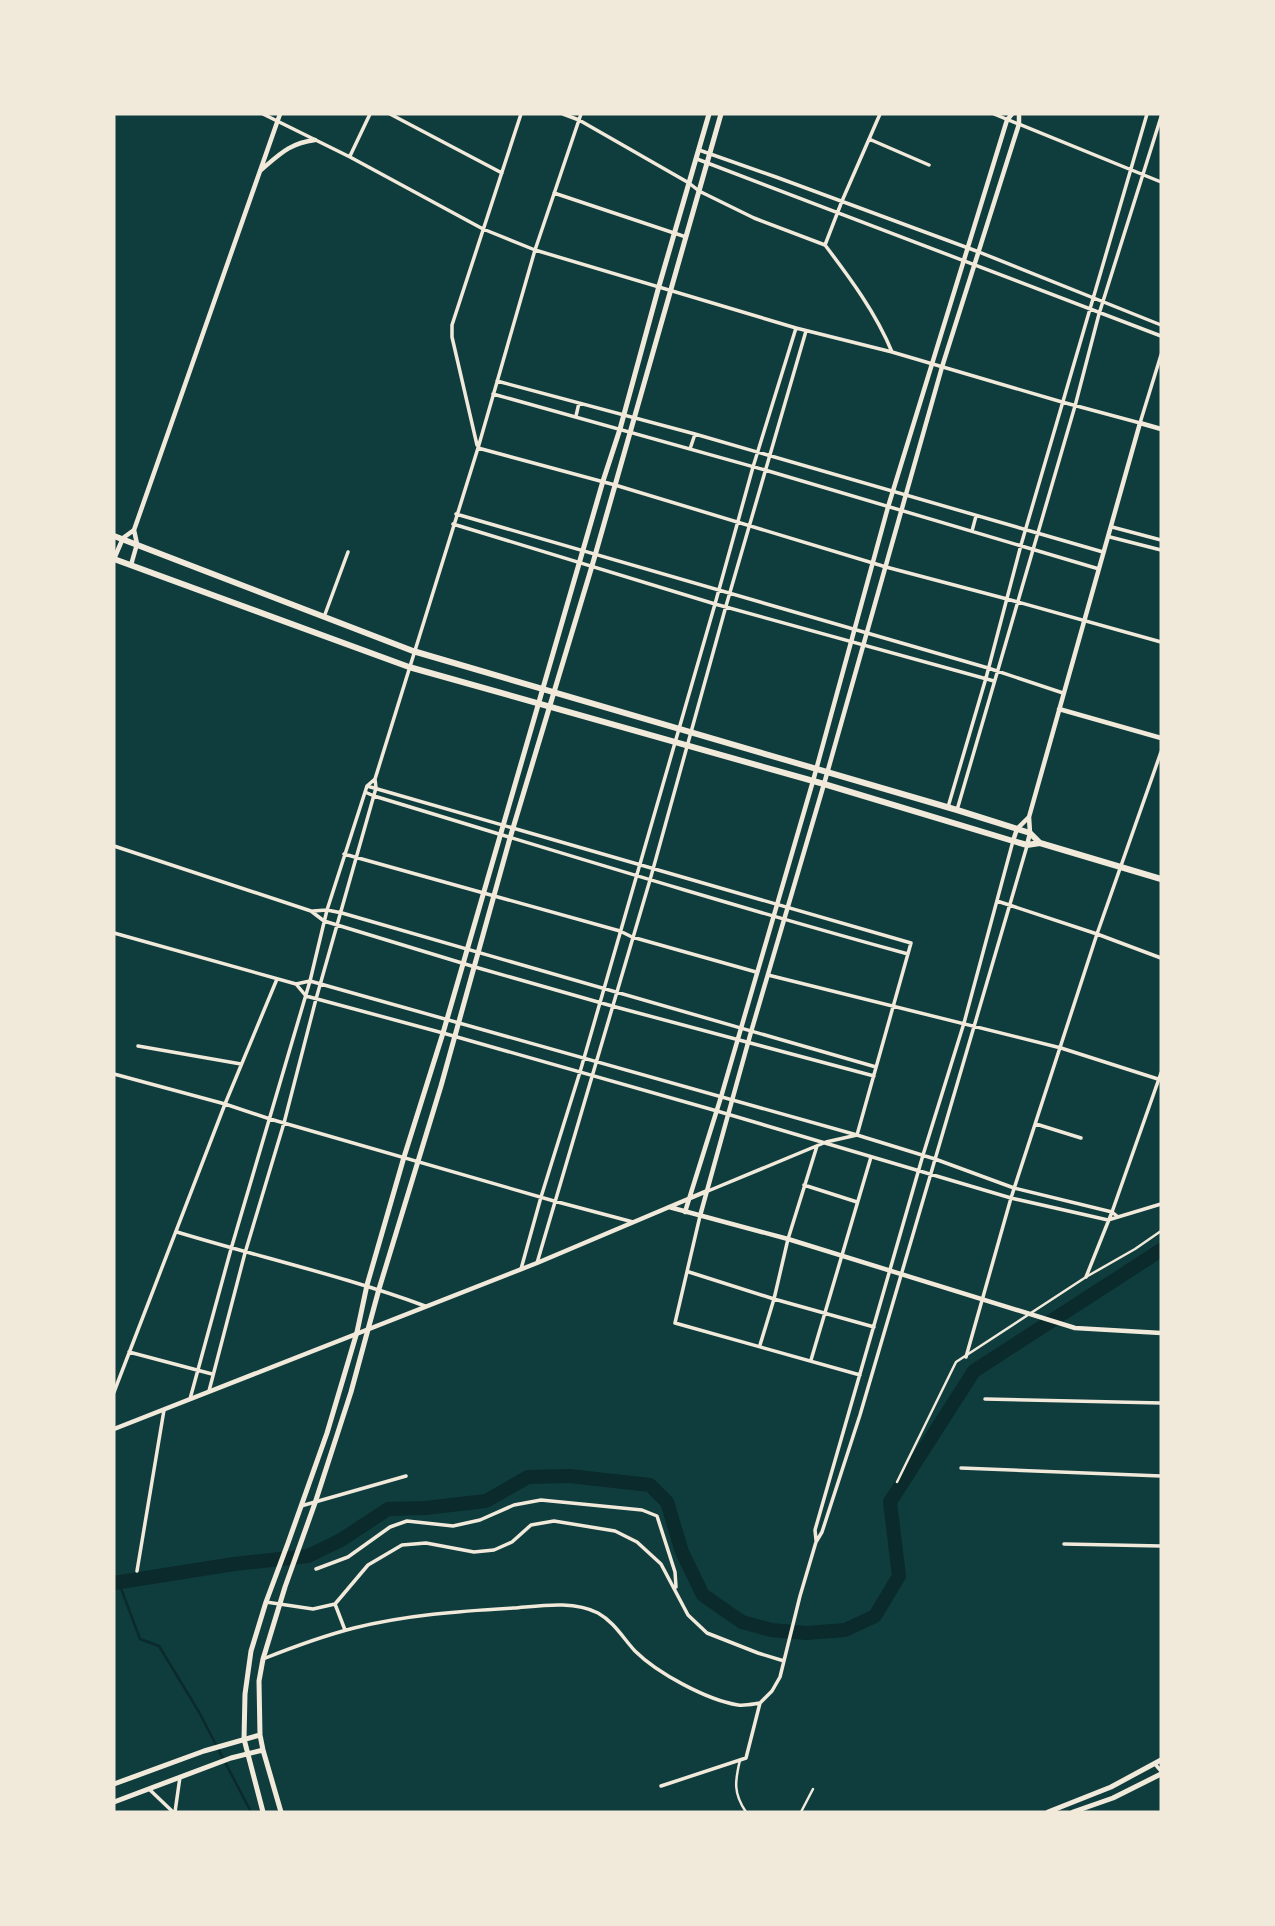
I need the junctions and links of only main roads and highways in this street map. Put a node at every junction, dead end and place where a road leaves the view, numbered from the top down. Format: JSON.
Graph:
{"nodes":[{"id":1,"x":709,"y":114,"type":"edge"},
{"id":2,"x":721,"y":114,"type":"edge"},
{"id":3,"x":114,"y":536,"type":"edge"},
{"id":4,"x":114,"y":559,"type":"edge"},
{"id":5,"x":542,"y":689,"type":"junction"},
{"id":6,"x":554,"y":692,"type":"junction"},
{"id":7,"x":538,"y":705,"type":"junction"},
{"id":8,"x":549,"y":708,"type":"junction"},
{"id":9,"x":1040,"y":843,"type":"junction"},
{"id":10,"x":1161,"y":879,"type":"edge"},
{"id":11,"x":260,"y":1735,"type":"junction"},
{"id":12,"x":244,"y":1739,"type":"junction"},
{"id":13,"x":263,"y":1751,"type":"junction"},
{"id":14,"x":249,"y":1753,"type":"junction"},
{"id":15,"x":1158,"y":1762,"type":"edge"},
{"id":16,"x":1161,"y":1773,"type":"edge"},
{"id":17,"x":114,"y":1784,"type":"edge"},
{"id":18,"x":114,"y":1802,"type":"edge"},
{"id":19,"x":263,"y":1812,"type":"edge"},
{"id":20,"x":281,"y":1812,"type":"edge"},
{"id":21,"x":1048,"y":1812,"type":"edge"},
{"id":22,"x":1073,"y":1812,"type":"edge"}],
"edges":[{"from":1,"to":5,"type":"main road"},
{"from":2,"to":6,"type":"main road"},
{"from":3,"to":5,"type":"main road"},
{"from":4,"to":7,"type":"main road"},
{"from":5,"to":6,"type":"main road"},
{"from":5,"to":7,"type":"main road"},
{"from":6,"to":8,"type":"main road"},
{"from":6,"to":9,"type":"main road"},
{"from":7,"to":8,"type":"main road"},
{"from":7,"to":12,"type":"main road"},
{"from":8,"to":9,"type":"main road"},
{"from":8,"to":11,"type":"main road"},
{"from":9,"to":10,"type":"main road"},
{"from":11,"to":12,"type":"main road"},
{"from":11,"to":13,"type":"main road"},
{"from":12,"to":14,"type":"main road"},
{"from":12,"to":17,"type":"main road"},
{"from":13,"to":14,"type":"main road"},
{"from":13,"to":20,"type":"main road"},
{"from":14,"to":18,"type":"main road"},
{"from":14,"to":19,"type":"main road"},
{"from":15,"to":21,"type":"main road"},
{"from":16,"to":22,"type":"main road"}]}
